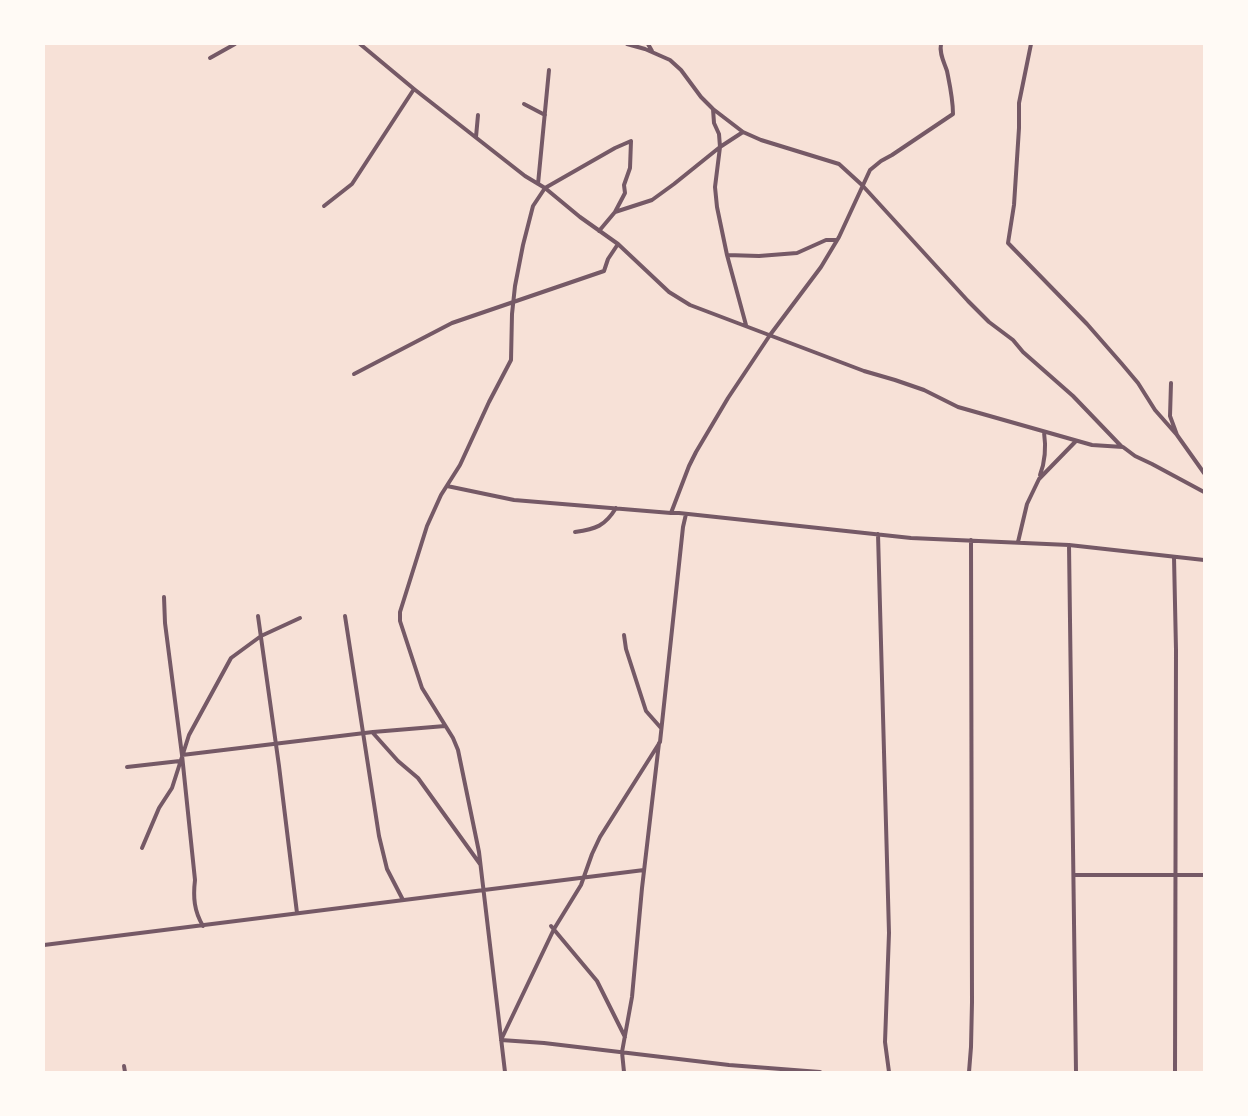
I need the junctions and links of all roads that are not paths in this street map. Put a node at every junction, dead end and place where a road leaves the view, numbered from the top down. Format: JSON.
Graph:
{"nodes":[{"id":1,"x":235,"y":44,"type":"edge"},
{"id":2,"x":360,"y":44,"type":"edge"},
{"id":3,"x":627,"y":44,"type":"edge"},
{"id":4,"x":648,"y":44,"type":"edge"},
{"id":5,"x":941,"y":44,"type":"edge"},
{"id":6,"x":1031,"y":44,"type":"edge"},
{"id":7,"x":653,"y":52,"type":"junction"},
{"id":8,"x":210,"y":58,"type":"dead end"},
{"id":9,"x":549,"y":70,"type":"dead end"},
{"id":10,"x":414,"y":89,"type":"junction"},
{"id":11,"x":524,"y":104,"type":"dead end"},
{"id":12,"x":713,"y":109,"type":"junction"},
{"id":13,"x":478,"y":115,"type":"dead end"},
{"id":14,"x":544,"y":115,"type":"junction"},
{"id":15,"x":743,"y":132,"type":"junction"},
{"id":16,"x":476,"y":137,"type":"junction"},
{"id":17,"x":720,"y":147,"type":"junction"},
{"id":18,"x":538,"y":184,"type":"junction"},
{"id":19,"x":862,"y":185,"type":"junction"},
{"id":20,"x":545,"y":188,"type":"junction"},
{"id":21,"x":324,"y":206,"type":"dead end"},
{"id":22,"x":615,"y":212,"type":"junction"},
{"id":23,"x":599,"y":231,"type":"junction"},
{"id":24,"x":837,"y":240,"type":"junction"},
{"id":25,"x":618,"y":244,"type":"junction"},
{"id":26,"x":727,"y":255,"type":"junction"},
{"id":27,"x":513,"y":302,"type":"junction"},
{"id":28,"x":746,"y":326,"type":"junction"},
{"id":29,"x":770,"y":335,"type":"junction"},
{"id":30,"x":354,"y":374,"type":"dead end"},
{"id":31,"x":1171,"y":383,"type":"dead end"},
{"id":32,"x":1044,"y":432,"type":"junction"},
{"id":33,"x":1177,"y":435,"type":"junction"},
{"id":34,"x":1076,"y":441,"type":"junction"},
{"id":35,"x":1123,"y":447,"type":"junction"},
{"id":36,"x":1204,"y":473,"type":"edge"},
{"id":37,"x":1038,"y":479,"type":"junction"},
{"id":38,"x":447,"y":486,"type":"junction"},
{"id":39,"x":1204,"y":492,"type":"edge"},
{"id":40,"x":616,"y":508,"type":"junction"},
{"id":41,"x":671,"y":513,"type":"junction"},
{"id":42,"x":686,"y":514,"type":"junction"},
{"id":43,"x":575,"y":532,"type":"dead end"},
{"id":44,"x":878,"y":534,"type":"junction"},
{"id":45,"x":971,"y":540,"type":"junction"},
{"id":46,"x":1018,"y":542,"type":"junction"},
{"id":47,"x":1069,"y":545,"type":"junction"},
{"id":48,"x":1174,"y":557,"type":"junction"},
{"id":49,"x":1204,"y":560,"type":"edge"},
{"id":50,"x":164,"y":597,"type":"dead end"},
{"id":51,"x":258,"y":616,"type":"dead end"},
{"id":52,"x":345,"y":616,"type":"dead end"},
{"id":53,"x":300,"y":618,"type":"dead end"},
{"id":54,"x":624,"y":635,"type":"dead end"},
{"id":55,"x":261,"y":636,"type":"junction"},
{"id":56,"x":445,"y":726,"type":"junction"},
{"id":57,"x":661,"y":728,"type":"junction"},
{"id":58,"x":373,"y":732,"type":"junction"},
{"id":59,"x":364,"y":734,"type":"junction"},
{"id":60,"x":660,"y":742,"type":"junction"},
{"id":61,"x":276,"y":745,"type":"junction"},
{"id":62,"x":182,"y":755,"type":"junction"},
{"id":63,"x":180,"y":761,"type":"junction"},
{"id":64,"x":127,"y":767,"type":"dead end"},
{"id":65,"x":142,"y":848,"type":"dead end"},
{"id":66,"x":480,"y":864,"type":"junction"},
{"id":67,"x":644,"y":870,"type":"junction"},
{"id":68,"x":1074,"y":875,"type":"junction"},
{"id":69,"x":1175,"y":875,"type":"junction"},
{"id":70,"x":1204,"y":875,"type":"edge"},
{"id":71,"x":584,"y":879,"type":"junction"},
{"id":72,"x":483,"y":890,"type":"junction"},
{"id":73,"x":403,"y":900,"type":"junction"},
{"id":74,"x":297,"y":914,"type":"junction"},
{"id":75,"x":203,"y":926,"type":"junction"},
{"id":76,"x":553,"y":927,"type":"junction"},
{"id":77,"x":44,"y":945,"type":"edge"},
{"id":78,"x":625,"y":1037,"type":"junction"},
{"id":79,"x":501,"y":1040,"type":"junction"},
{"id":80,"x":622,"y":1052,"type":"junction"},
{"id":81,"x":124,"y":1066,"type":"dead end"},
{"id":82,"x":125,"y":1072,"type":"edge"},
{"id":83,"x":505,"y":1072,"type":"edge"},
{"id":84,"x":624,"y":1072,"type":"edge"},
{"id":85,"x":820,"y":1072,"type":"edge"},
{"id":86,"x":889,"y":1072,"type":"edge"},
{"id":87,"x":969,"y":1072,"type":"edge"},
{"id":88,"x":1076,"y":1072,"type":"edge"},
{"id":89,"x":1175,"y":1072,"type":"edge"}],
"edges":[{"from":1,"to":8,"type":"street"},
{"from":2,"to":10,"type":"street"},
{"from":3,"to":7,"type":"street"},
{"from":4,"to":7,"type":"street"},
{"from":5,"to":19,"type":"street"},
{"from":6,"to":33,"type":"street"},
{"from":7,"to":12,"type":"street"},
{"from":9,"to":14,"type":"street"},
{"from":10,"to":16,"type":"street"},
{"from":10,"to":21,"type":"street"},
{"from":11,"to":14,"type":"street"},
{"from":12,"to":15,"type":"street"},
{"from":12,"to":17,"type":"street"},
{"from":13,"to":16,"type":"street"},
{"from":14,"to":18,"type":"street"},
{"from":15,"to":17,"type":"street"},
{"from":15,"to":19,"type":"street"},
{"from":16,"to":18,"type":"street"},
{"from":17,"to":22,"type":"street"},
{"from":17,"to":26,"type":"street"},
{"from":18,"to":20,"type":"street"},
{"from":19,"to":24,"type":"street"},
{"from":19,"to":35,"type":"street"},
{"from":20,"to":22,"type":"street"},
{"from":20,"to":23,"type":"street"},
{"from":20,"to":27,"type":"street"},
{"from":22,"to":23,"type":"street"},
{"from":23,"to":25,"type":"street"},
{"from":24,"to":26,"type":"street"},
{"from":24,"to":29,"type":"street"},
{"from":25,"to":27,"type":"street"},
{"from":25,"to":28,"type":"street"},
{"from":26,"to":28,"type":"street"},
{"from":27,"to":30,"type":"street"},
{"from":27,"to":38,"type":"street"},
{"from":28,"to":29,"type":"street"},
{"from":29,"to":32,"type":"street"},
{"from":29,"to":41,"type":"street"},
{"from":31,"to":33,"type":"street"},
{"from":32,"to":34,"type":"street"},
{"from":32,"to":37,"type":"street"},
{"from":33,"to":36,"type":"street"},
{"from":34,"to":35,"type":"street"},
{"from":34,"to":37,"type":"street"},
{"from":35,"to":39,"type":"street"},
{"from":37,"to":46,"type":"street"},
{"from":38,"to":40,"type":"street"},
{"from":38,"to":56,"type":"street"},
{"from":40,"to":41,"type":"street"},
{"from":40,"to":43,"type":"street"},
{"from":41,"to":42,"type":"street"},
{"from":42,"to":44,"type":"street"},
{"from":42,"to":57,"type":"street"},
{"from":44,"to":45,"type":"street"},
{"from":44,"to":86,"type":"street"},
{"from":45,"to":46,"type":"street"},
{"from":45,"to":87,"type":"street"},
{"from":46,"to":47,"type":"street"},
{"from":47,"to":48,"type":"street"},
{"from":47,"to":68,"type":"street"},
{"from":48,"to":49,"type":"street"},
{"from":48,"to":69,"type":"street"},
{"from":50,"to":62,"type":"street"},
{"from":51,"to":55,"type":"street"},
{"from":52,"to":59,"type":"street"},
{"from":53,"to":55,"type":"street"},
{"from":54,"to":57,"type":"street"},
{"from":55,"to":61,"type":"street"},
{"from":55,"to":62,"type":"street"},
{"from":56,"to":58,"type":"street"},
{"from":56,"to":66,"type":"street"},
{"from":57,"to":60,"type":"street"},
{"from":58,"to":59,"type":"street"},
{"from":58,"to":66,"type":"street"},
{"from":59,"to":61,"type":"street"},
{"from":59,"to":73,"type":"street"},
{"from":60,"to":67,"type":"street"},
{"from":60,"to":71,"type":"street"},
{"from":61,"to":62,"type":"street"},
{"from":61,"to":74,"type":"street"},
{"from":62,"to":63,"type":"street"},
{"from":62,"to":75,"type":"street"},
{"from":63,"to":64,"type":"street"},
{"from":63,"to":65,"type":"street"},
{"from":66,"to":72,"type":"street"},
{"from":67,"to":71,"type":"street"},
{"from":67,"to":78,"type":"street"},
{"from":68,"to":69,"type":"street"},
{"from":68,"to":88,"type":"street"},
{"from":69,"to":70,"type":"street"},
{"from":69,"to":89,"type":"street"},
{"from":71,"to":72,"type":"street"},
{"from":71,"to":76,"type":"street"},
{"from":72,"to":73,"type":"street"},
{"from":72,"to":79,"type":"street"},
{"from":73,"to":74,"type":"street"},
{"from":74,"to":75,"type":"street"},
{"from":75,"to":77,"type":"street"},
{"from":76,"to":78,"type":"street"},
{"from":76,"to":79,"type":"street"},
{"from":78,"to":80,"type":"street"},
{"from":79,"to":80,"type":"street"},
{"from":79,"to":83,"type":"street"},
{"from":80,"to":84,"type":"street"},
{"from":80,"to":85,"type":"street"},
{"from":81,"to":82,"type":"street"}]}
